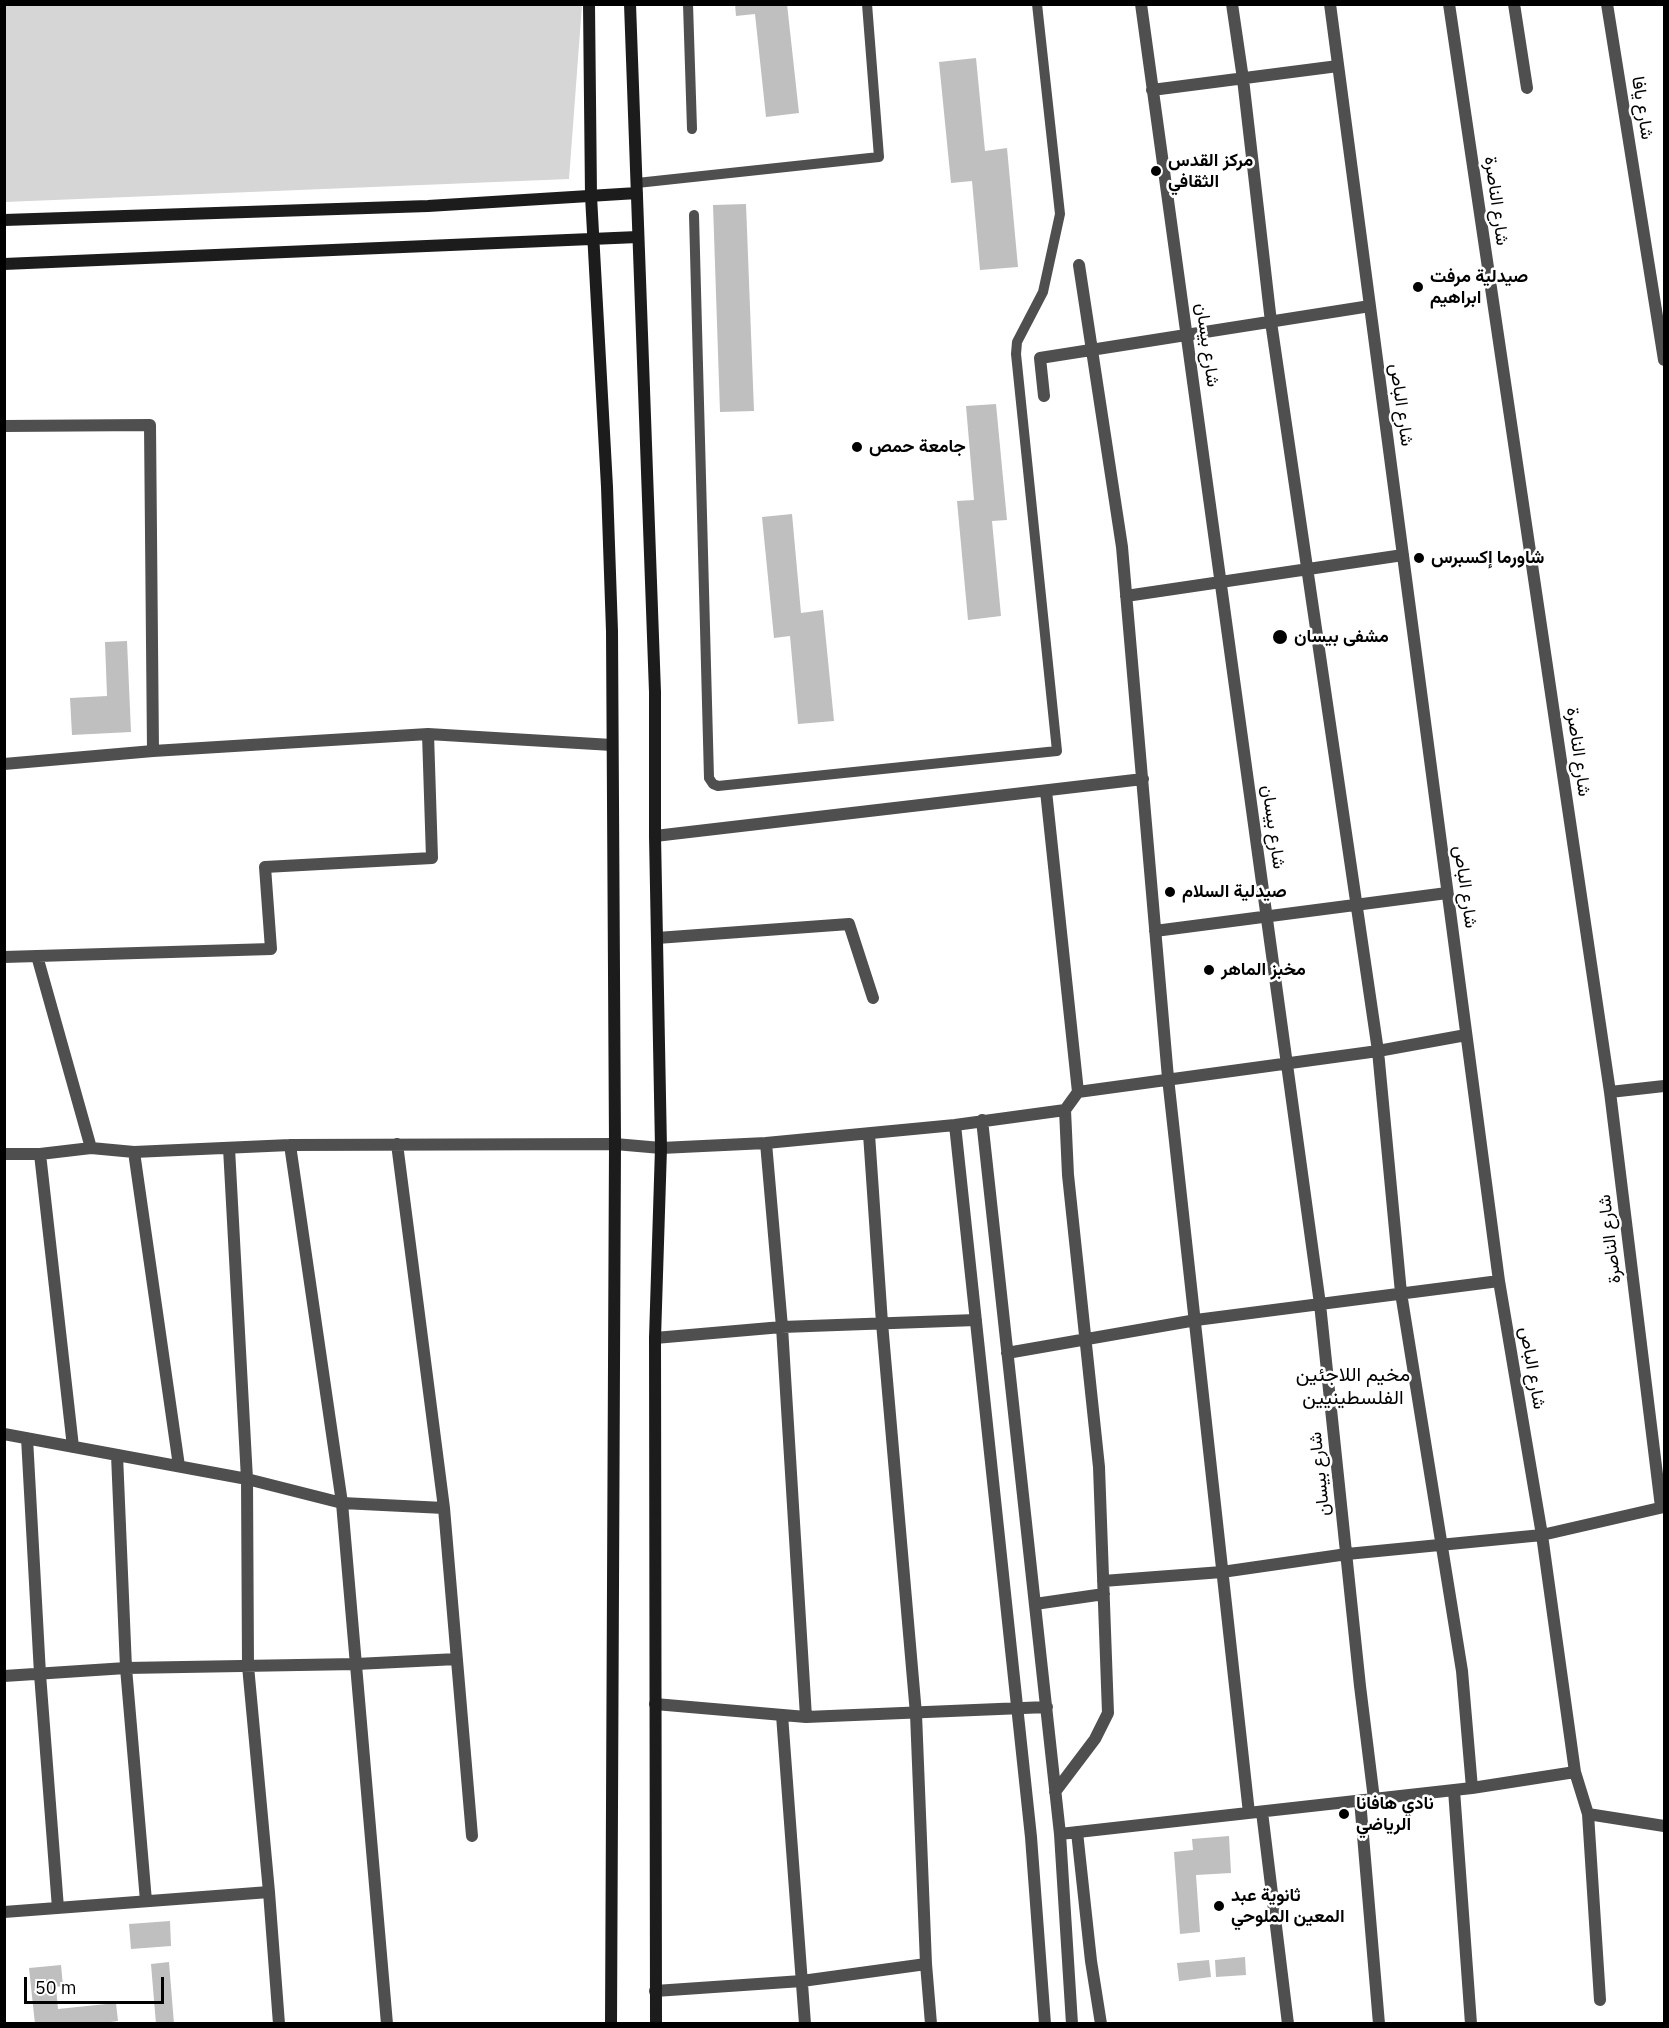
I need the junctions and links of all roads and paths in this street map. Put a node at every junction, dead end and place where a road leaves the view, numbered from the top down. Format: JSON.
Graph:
{"nodes":[{"id":1,"x":589,"y":4,"type":"edge"},
{"id":2,"x":630,"y":4,"type":"edge"},
{"id":3,"x":688,"y":4,"type":"edge"},
{"id":4,"x":867,"y":4,"type":"edge"},
{"id":5,"x":1037,"y":4,"type":"edge"},
{"id":6,"x":1141,"y":4,"type":"edge"},
{"id":7,"x":1232,"y":4,"type":"edge"},
{"id":8,"x":1330,"y":4,"type":"edge"},
{"id":9,"x":1449,"y":4,"type":"edge"},
{"id":10,"x":1514,"y":4,"type":"edge"},
{"id":11,"x":1607,"y":4,"type":"edge"},
{"id":12,"x":1338,"y":66,"type":"junction"},
{"id":13,"x":1243,"y":79,"type":"junction"},
{"id":14,"x":1527,"y":88,"type":"dead end"},
{"id":15,"x":1152,"y":90,"type":"junction"},
{"id":16,"x":693,"y":129,"type":"dead end"},
{"id":17,"x":637,"y":188,"type":"junction"},
{"id":18,"x":591,"y":196,"type":"junction"},
{"id":19,"x":694,"y":215,"type":"dead end"},
{"id":20,"x":4,"y":220,"type":"edge"},
{"id":21,"x":638,"y":237,"type":"junction"},
{"id":22,"x":593,"y":240,"type":"junction"},
{"id":23,"x":4,"y":264,"type":"edge"},
{"id":24,"x":1079,"y":265,"type":"dead end"},
{"id":25,"x":1370,"y":306,"type":"junction"},
{"id":26,"x":1271,"y":322,"type":"junction"},
{"id":27,"x":1187,"y":335,"type":"junction"},
{"id":28,"x":1092,"y":350,"type":"junction"},
{"id":29,"x":1665,"y":360,"type":"edge"},
{"id":30,"x":1044,"y":396,"type":"dead end"},
{"id":31,"x":4,"y":426,"type":"edge"},
{"id":32,"x":1403,"y":555,"type":"junction"},
{"id":33,"x":1308,"y":569,"type":"junction"},
{"id":34,"x":1221,"y":582,"type":"junction"},
{"id":35,"x":1126,"y":596,"type":"junction"},
{"id":36,"x":428,"y":734,"type":"junction"},
{"id":37,"x":612,"y":745,"type":"junction"},
{"id":38,"x":153,"y":751,"type":"junction"},
{"id":39,"x":4,"y":764,"type":"edge"},
{"id":40,"x":1143,"y":779,"type":"junction"},
{"id":41,"x":1046,"y":791,"type":"junction"},
{"id":42,"x":655,"y":836,"type":"junction"},
{"id":43,"x":1448,"y":893,"type":"junction"},
{"id":44,"x":1358,"y":905,"type":"junction"},
{"id":45,"x":1267,"y":916,"type":"junction"},
{"id":46,"x":1155,"y":931,"type":"junction"},
{"id":47,"x":657,"y":938,"type":"junction"},
{"id":48,"x":37,"y":956,"type":"junction"},
{"id":49,"x":4,"y":957,"type":"edge"},
{"id":50,"x":873,"y":998,"type":"dead end"},
{"id":51,"x":1466,"y":1035,"type":"junction"},
{"id":52,"x":1378,"y":1051,"type":"junction"},
{"id":53,"x":1287,"y":1064,"type":"junction"},
{"id":54,"x":1168,"y":1078,"type":"junction"},
{"id":55,"x":1665,"y":1086,"type":"edge"},
{"id":56,"x":1078,"y":1092,"type":"junction"},
{"id":57,"x":1610,"y":1092,"type":"junction"},
{"id":58,"x":1065,"y":1110,"type":"junction"},
{"id":59,"x":982,"y":1120,"type":"junction"},
{"id":60,"x":955,"y":1125,"type":"junction"},
{"id":61,"x":870,"y":1134,"type":"junction"},
{"id":62,"x":766,"y":1143,"type":"junction"},
{"id":63,"x":397,"y":1144,"type":"junction"},
{"id":64,"x":615,"y":1144,"type":"junction"},
{"id":65,"x":290,"y":1145,"type":"junction"},
{"id":66,"x":91,"y":1148,"type":"junction"},
{"id":67,"x":229,"y":1148,"type":"junction"},
{"id":68,"x":661,"y":1148,"type":"junction"},
{"id":69,"x":134,"y":1152,"type":"junction"},
{"id":70,"x":40,"y":1154,"type":"junction"},
{"id":71,"x":4,"y":1155,"type":"edge"},
{"id":72,"x":1499,"y":1281,"type":"junction"},
{"id":73,"x":1401,"y":1293,"type":"junction"},
{"id":74,"x":1320,"y":1304,"type":"junction"},
{"id":75,"x":976,"y":1320,"type":"junction"},
{"id":76,"x":1196,"y":1320,"type":"junction"},
{"id":77,"x":882,"y":1323,"type":"junction"},
{"id":78,"x":782,"y":1327,"type":"junction"},
{"id":79,"x":655,"y":1338,"type":"junction"},
{"id":80,"x":1085,"y":1340,"type":"junction"},
{"id":81,"x":1007,"y":1353,"type":"junction"},
{"id":82,"x":4,"y":1434,"type":"edge"},
{"id":83,"x":27,"y":1438,"type":"junction"},
{"id":84,"x":73,"y":1447,"type":"junction"},
{"id":85,"x":117,"y":1455,"type":"junction"},
{"id":86,"x":179,"y":1466,"type":"junction"},
{"id":87,"x":247,"y":1479,"type":"junction"},
{"id":88,"x":342,"y":1503,"type":"junction"},
{"id":89,"x":1663,"y":1507,"type":"edge"},
{"id":90,"x":444,"y":1508,"type":"junction"},
{"id":91,"x":1542,"y":1535,"type":"junction"},
{"id":92,"x":1443,"y":1544,"type":"junction"},
{"id":93,"x":1347,"y":1554,"type":"junction"},
{"id":94,"x":1222,"y":1572,"type":"junction"},
{"id":95,"x":1103,"y":1581,"type":"junction"},
{"id":96,"x":1104,"y":1594,"type":"junction"},
{"id":97,"x":1035,"y":1604,"type":"junction"},
{"id":98,"x":457,"y":1659,"type":"junction"},
{"id":99,"x":356,"y":1664,"type":"junction"},
{"id":100,"x":248,"y":1666,"type":"junction"},
{"id":101,"x":126,"y":1668,"type":"junction"},
{"id":102,"x":40,"y":1674,"type":"junction"},
{"id":103,"x":4,"y":1676,"type":"edge"},
{"id":104,"x":655,"y":1704,"type":"junction"},
{"id":105,"x":1047,"y":1707,"type":"junction"},
{"id":106,"x":1016,"y":1709,"type":"junction"},
{"id":107,"x":916,"y":1713,"type":"junction"},
{"id":108,"x":782,"y":1715,"type":"junction"},
{"id":109,"x":807,"y":1717,"type":"junction"},
{"id":110,"x":1575,"y":1772,"type":"junction"},
{"id":111,"x":1472,"y":1788,"type":"junction"},
{"id":112,"x":1454,"y":1790,"type":"junction"},
{"id":113,"x":1055,"y":1792,"type":"junction"},
{"id":114,"x":1374,"y":1799,"type":"junction"},
{"id":115,"x":1360,"y":1800,"type":"junction"},
{"id":116,"x":1256,"y":1812,"type":"junction"},
{"id":117,"x":1588,"y":1814,"type":"junction"},
{"id":118,"x":1665,"y":1826,"type":"edge"},
{"id":119,"x":1077,"y":1832,"type":"junction"},
{"id":120,"x":1060,"y":1834,"type":"junction"},
{"id":121,"x":472,"y":1836,"type":"dead end"},
{"id":122,"x":270,"y":1892,"type":"junction"},
{"id":123,"x":146,"y":1901,"type":"junction"},
{"id":124,"x":58,"y":1908,"type":"junction"},
{"id":125,"x":4,"y":1912,"type":"edge"},
{"id":126,"x":926,"y":1964,"type":"junction"},
{"id":127,"x":802,"y":1981,"type":"junction"},
{"id":128,"x":655,"y":1991,"type":"junction"},
{"id":129,"x":1600,"y":2001,"type":"dead end"},
{"id":130,"x":279,"y":2024,"type":"edge"},
{"id":131,"x":387,"y":2024,"type":"edge"},
{"id":132,"x":611,"y":2024,"type":"edge"},
{"id":133,"x":656,"y":2024,"type":"edge"},
{"id":134,"x":805,"y":2024,"type":"edge"},
{"id":135,"x":931,"y":2024,"type":"edge"},
{"id":136,"x":1045,"y":2024,"type":"edge"},
{"id":137,"x":1072,"y":2024,"type":"edge"},
{"id":138,"x":1101,"y":2024,"type":"edge"},
{"id":139,"x":1287,"y":2024,"type":"edge"},
{"id":140,"x":1379,"y":2024,"type":"edge"},
{"id":141,"x":1471,"y":2024,"type":"edge"}],
"edges":[{"from":1,"to":18,"type":"main road"},
{"from":2,"to":17,"type":"main road"},
{"from":3,"to":16,"type":"lane"},
{"from":4,"to":17,"type":"lane"},
{"from":5,"to":19,"type":"lane"},
{"from":6,"to":15,"type":"street","name":"شارع بيسان"},
{"from":7,"to":13,"type":"street"},
{"from":8,"to":12,"type":"street","name":"شارع الباص"},
{"from":9,"to":57,"type":"street","name":"شارع الناصرة"},
{"from":10,"to":14,"type":"street"},
{"from":11,"to":29,"type":"street","name":"شارع يافا"},
{"from":12,"to":13,"type":"street"},
{"from":12,"to":25,"type":"street","name":"شارع الباص"},
{"from":13,"to":15,"type":"street"},
{"from":13,"to":26,"type":"street"},
{"from":15,"to":27,"type":"street","name":"شارع بيسان"},
{"from":17,"to":18,"type":"main road"},
{"from":17,"to":21,"type":"main road"},
{"from":18,"to":20,"type":"main road"},
{"from":18,"to":22,"type":"main road"},
{"from":21,"to":22,"type":"main road"},
{"from":21,"to":42,"type":"main road"},
{"from":22,"to":23,"type":"main road"},
{"from":22,"to":37,"type":"main road"},
{"from":24,"to":28,"type":"street"},
{"from":25,"to":26,"type":"street"},
{"from":25,"to":32,"type":"street","name":"شارع الباص"},
{"from":26,"to":27,"type":"street"},
{"from":26,"to":33,"type":"street"},
{"from":27,"to":28,"type":"street"},
{"from":27,"to":34,"type":"street","name":"شارع بيسان"},
{"from":28,"to":30,"type":"street"},
{"from":28,"to":35,"type":"street"},
{"from":31,"to":38,"type":"street"},
{"from":32,"to":33,"type":"street"},
{"from":32,"to":43,"type":"street","name":"شارع الباص"},
{"from":33,"to":34,"type":"street"},
{"from":33,"to":44,"type":"street"},
{"from":34,"to":35,"type":"street"},
{"from":34,"to":45,"type":"street","name":"شارع بيسان"},
{"from":35,"to":40,"type":"street"},
{"from":36,"to":37,"type":"street"},
{"from":36,"to":38,"type":"street"},
{"from":36,"to":48,"type":"street"},
{"from":37,"to":64,"type":"main road"},
{"from":38,"to":39,"type":"street"},
{"from":40,"to":41,"type":"street"},
{"from":40,"to":46,"type":"street"},
{"from":41,"to":42,"type":"street"},
{"from":41,"to":56,"type":"street"},
{"from":42,"to":47,"type":"main road"},
{"from":43,"to":44,"type":"street"},
{"from":43,"to":51,"type":"street","name":"شارع الباص"},
{"from":44,"to":45,"type":"street"},
{"from":44,"to":52,"type":"street"},
{"from":45,"to":46,"type":"street"},
{"from":45,"to":53,"type":"street","name":"شارع بيسان"},
{"from":46,"to":54,"type":"street"},
{"from":47,"to":50,"type":"street"},
{"from":47,"to":68,"type":"main road"},
{"from":48,"to":49,"type":"street"},
{"from":48,"to":66,"type":"street"},
{"from":51,"to":52,"type":"street"},
{"from":51,"to":72,"type":"street","name":"شارع الباص"},
{"from":52,"to":53,"type":"street"},
{"from":52,"to":73,"type":"street"},
{"from":53,"to":54,"type":"street"},
{"from":53,"to":74,"type":"street","name":"شارع بيسان"},
{"from":54,"to":56,"type":"street"},
{"from":54,"to":76,"type":"street"},
{"from":55,"to":57,"type":"street"},
{"from":56,"to":58,"type":"street"},
{"from":57,"to":89,"type":"street","name":"شارع الناصرة"},
{"from":58,"to":59,"type":"street"},
{"from":58,"to":80,"type":"street"},
{"from":59,"to":60,"type":"street"},
{"from":59,"to":81,"type":"street"},
{"from":60,"to":61,"type":"street"},
{"from":60,"to":75,"type":"street"},
{"from":61,"to":62,"type":"street"},
{"from":61,"to":77,"type":"street"},
{"from":62,"to":68,"type":"street"},
{"from":62,"to":78,"type":"street"},
{"from":63,"to":64,"type":"street"},
{"from":63,"to":65,"type":"street"},
{"from":63,"to":90,"type":"street"},
{"from":64,"to":68,"type":"street"},
{"from":64,"to":132,"type":"main road"},
{"from":65,"to":67,"type":"street"},
{"from":65,"to":88,"type":"street"},
{"from":66,"to":69,"type":"street"},
{"from":66,"to":70,"type":"street"},
{"from":67,"to":69,"type":"street"},
{"from":67,"to":87,"type":"street"},
{"from":68,"to":79,"type":"main road"},
{"from":69,"to":86,"type":"street"},
{"from":70,"to":71,"type":"street"},
{"from":70,"to":84,"type":"street"},
{"from":72,"to":73,"type":"street"},
{"from":72,"to":91,"type":"street","name":"شارع الباص"},
{"from":73,"to":74,"type":"street"},
{"from":73,"to":92,"type":"street"},
{"from":74,"to":76,"type":"street"},
{"from":74,"to":93,"type":"street","name":"شارع بيسان"},
{"from":75,"to":77,"type":"street"},
{"from":75,"to":106,"type":"street"},
{"from":76,"to":80,"type":"street"},
{"from":76,"to":94,"type":"street"},
{"from":77,"to":78,"type":"street"},
{"from":77,"to":107,"type":"street"},
{"from":78,"to":79,"type":"street"},
{"from":78,"to":109,"type":"street"},
{"from":79,"to":104,"type":"main road"},
{"from":80,"to":81,"type":"street"},
{"from":80,"to":95,"type":"street"},
{"from":81,"to":97,"type":"street"},
{"from":82,"to":83,"type":"street"},
{"from":83,"to":84,"type":"street"},
{"from":83,"to":102,"type":"street"},
{"from":84,"to":85,"type":"street"},
{"from":85,"to":86,"type":"street"},
{"from":85,"to":101,"type":"street"},
{"from":86,"to":87,"type":"street"},
{"from":87,"to":88,"type":"street"},
{"from":87,"to":100,"type":"street"},
{"from":88,"to":90,"type":"street"},
{"from":88,"to":99,"type":"street"},
{"from":89,"to":91,"type":"street"},
{"from":90,"to":98,"type":"street"},
{"from":91,"to":92,"type":"street"},
{"from":91,"to":110,"type":"street","name":"شارع الباص"},
{"from":92,"to":93,"type":"street"},
{"from":92,"to":111,"type":"street"},
{"from":93,"to":94,"type":"street"},
{"from":93,"to":114,"type":"street","name":"شارع بيسان"},
{"from":94,"to":95,"type":"street"},
{"from":94,"to":116,"type":"street"},
{"from":95,"to":96,"type":"street"},
{"from":96,"to":97,"type":"street"},
{"from":96,"to":113,"type":"street"},
{"from":97,"to":105,"type":"street"},
{"from":98,"to":99,"type":"street"},
{"from":98,"to":121,"type":"street"},
{"from":99,"to":100,"type":"street"},
{"from":99,"to":131,"type":"street"},
{"from":100,"to":101,"type":"street"},
{"from":100,"to":122,"type":"street"},
{"from":101,"to":102,"type":"street"},
{"from":101,"to":123,"type":"street"},
{"from":102,"to":103,"type":"street"},
{"from":102,"to":124,"type":"street"},
{"from":104,"to":108,"type":"street"},
{"from":104,"to":128,"type":"main road"},
{"from":105,"to":106,"type":"street"},
{"from":105,"to":113,"type":"street"},
{"from":106,"to":107,"type":"street"},
{"from":106,"to":136,"type":"street"},
{"from":107,"to":109,"type":"street"},
{"from":107,"to":126,"type":"street"},
{"from":108,"to":109,"type":"street"},
{"from":108,"to":127,"type":"street"},
{"from":110,"to":111,"type":"street"},
{"from":110,"to":117,"type":"street","name":"شارع الباص"},
{"from":111,"to":112,"type":"street"},
{"from":112,"to":114,"type":"street"},
{"from":112,"to":141,"type":"street"},
{"from":113,"to":120,"type":"street"},
{"from":114,"to":115,"type":"street"},
{"from":115,"to":116,"type":"street"},
{"from":115,"to":140,"type":"street"},
{"from":116,"to":119,"type":"street"},
{"from":116,"to":139,"type":"street"},
{"from":117,"to":118,"type":"street"},
{"from":117,"to":129,"type":"street","name":"شارع الباص"},
{"from":119,"to":120,"type":"street"},
{"from":119,"to":138,"type":"street"},
{"from":120,"to":137,"type":"street"},
{"from":122,"to":123,"type":"street"},
{"from":122,"to":130,"type":"street"},
{"from":123,"to":124,"type":"street"},
{"from":124,"to":125,"type":"street"},
{"from":126,"to":127,"type":"street"},
{"from":126,"to":135,"type":"street"},
{"from":127,"to":128,"type":"street"},
{"from":127,"to":134,"type":"street"},
{"from":128,"to":133,"type":"main road"}]}
